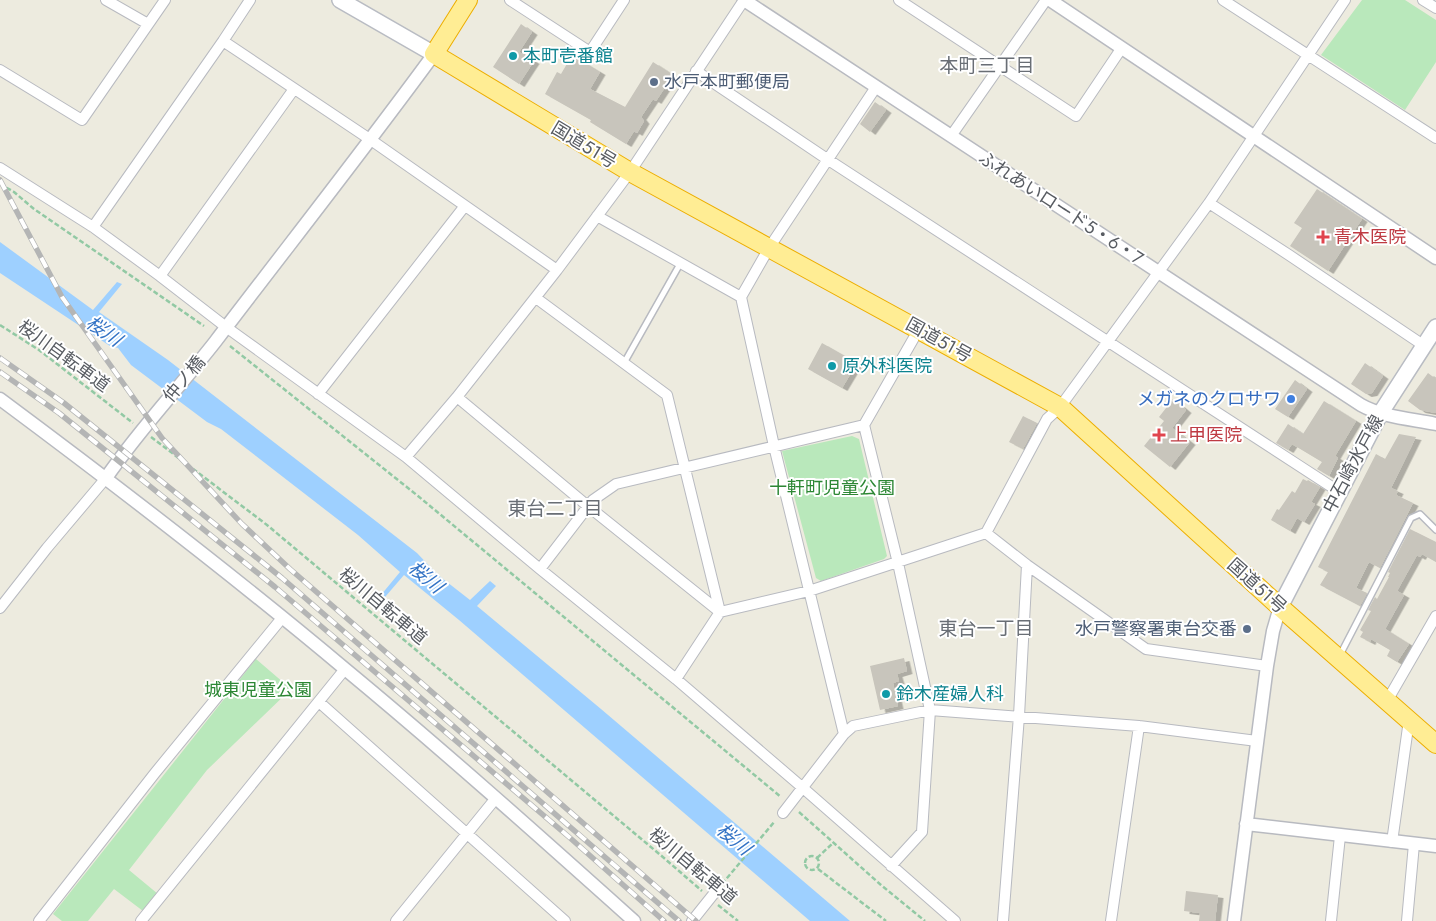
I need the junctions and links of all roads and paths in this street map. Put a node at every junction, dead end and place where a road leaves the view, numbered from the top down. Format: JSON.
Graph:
{"nodes":[{"id":1,"x":106,"y":0,"type":"edge"},
{"id":2,"x":165,"y":0,"type":"edge"},
{"id":3,"x":250,"y":0,"type":"edge"},
{"id":4,"x":340,"y":0,"type":"edge"},
{"id":5,"x":468,"y":0,"type":"edge"},
{"id":6,"x":510,"y":0,"type":"edge"},
{"id":7,"x":624,"y":0,"type":"edge"},
{"id":8,"x":744,"y":0,"type":"edge"},
{"id":9,"x":899,"y":0,"type":"edge"},
{"id":10,"x":1046,"y":0,"type":"edge"},
{"id":11,"x":1050,"y":0,"type":"edge"},
{"id":12,"x":1223,"y":0,"type":"edge"},
{"id":13,"x":1346,"y":0,"type":"edge"},
{"id":14,"x":1422,"y":0,"type":"edge"},
{"id":15,"x":1436,"y":8,"type":"edge"},
{"id":16,"x":148,"y":24,"type":"junction"},
{"id":17,"x":223,"y":41,"type":"junction"},
{"id":18,"x":1121,"y":49,"type":"junction"},
{"id":19,"x":434,"y":54,"type":"junction"},
{"id":20,"x":1308,"y":55,"type":"junction"},
{"id":21,"x":1000,"y":66,"type":"junction"},
{"id":22,"x":0,"y":70,"type":"edge"},
{"id":23,"x":696,"y":71,"type":"junction"},
{"id":24,"x":876,"y":87,"type":"junction"},
{"id":25,"x":294,"y":89,"type":"junction"},
{"id":26,"x":950,"y":136,"type":"junction"},
{"id":27,"x":1254,"y":136,"type":"junction"},
{"id":28,"x":1436,"y":138,"type":"edge"},
{"id":29,"x":371,"y":140,"type":"junction"},
{"id":30,"x":827,"y":159,"type":"junction"},
{"id":31,"x":0,"y":168,"type":"edge"},
{"id":32,"x":630,"y":172,"type":"junction"},
{"id":33,"x":0,"y":184,"type":"edge"},
{"id":34,"x":1209,"y":204,"type":"junction"},
{"id":35,"x":464,"y":207,"type":"junction"},
{"id":36,"x":597,"y":216,"type":"junction"},
{"id":37,"x":92,"y":227,"type":"junction"},
{"id":38,"x":768,"y":248,"type":"junction"},
{"id":39,"x":1436,"y":258,"type":"edge"},
{"id":40,"x":680,"y":264,"type":"junction"},
{"id":41,"x":557,"y":270,"type":"junction"},
{"id":42,"x":1158,"y":272,"type":"junction"},
{"id":43,"x":160,"y":276,"type":"junction"},
{"id":44,"x":741,"y":297,"type":"junction"},
{"id":45,"x":536,"y":298,"type":"junction"},
{"id":46,"x":0,"y":325,"type":"edge"},
{"id":47,"x":226,"y":327,"type":"junction"},
{"id":48,"x":1436,"y":327,"type":"edge"},
{"id":49,"x":918,"y":329,"type":"junction"},
{"id":50,"x":216,"y":340,"type":"junction"},
{"id":51,"x":1108,"y":342,"type":"junction"},
{"id":52,"x":1423,"y":345,"type":"junction"},
{"id":53,"x":624,"y":363,"type":"junction"},
{"id":54,"x":318,"y":394,"type":"junction"},
{"id":55,"x":457,"y":397,"type":"junction"},
{"id":56,"x":0,"y":399,"type":"edge"},
{"id":57,"x":1060,"y":407,"type":"junction"},
{"id":58,"x":1380,"y":414,"type":"junction"},
{"id":59,"x":1436,"y":424,"type":"edge"},
{"id":60,"x":864,"y":425,"type":"junction"},
{"id":61,"x":142,"y":430,"type":"junction"},
{"id":62,"x":774,"y":446,"type":"junction"},
{"id":63,"x":406,"y":457,"type":"junction"},
{"id":64,"x":684,"y":466,"type":"junction"},
{"id":65,"x":106,"y":478,"type":"junction"},
{"id":66,"x":1338,"y":491,"type":"junction"},
{"id":67,"x":589,"y":507,"type":"junction"},
{"id":68,"x":1436,"y":530,"type":"edge"},
{"id":69,"x":986,"y":533,"type":"junction"},
{"id":70,"x":898,"y":563,"type":"junction"},
{"id":71,"x":1027,"y":565,"type":"junction"},
{"id":72,"x":540,"y":569,"type":"junction"},
{"id":73,"x":809,"y":591,"type":"junction"},
{"id":74,"x":1280,"y":606,"type":"junction"},
{"id":75,"x":0,"y":608,"type":"edge"},
{"id":76,"x":720,"y":612,"type":"junction"},
{"id":77,"x":1436,"y":616,"type":"edge"},
{"id":78,"x":282,"y":618,"type":"junction"},
{"id":79,"x":1338,"y":657,"type":"junction"},
{"id":80,"x":1267,"y":666,"type":"junction"},
{"id":81,"x":345,"y":669,"type":"junction"},
{"id":82,"x":676,"y":679,"type":"junction"},
{"id":83,"x":1387,"y":701,"type":"junction"},
{"id":84,"x":318,"y":702,"type":"junction"},
{"id":85,"x":930,"y":710,"type":"junction"},
{"id":86,"x":1019,"y":716,"type":"junction"},
{"id":87,"x":1409,"y":720,"type":"junction"},
{"id":88,"x":1138,"y":726,"type":"junction"},
{"id":89,"x":844,"y":734,"type":"junction"},
{"id":90,"x":1257,"y":741,"type":"junction"},
{"id":91,"x":1436,"y":744,"type":"edge"},
{"id":92,"x":803,"y":788,"type":"junction"},
{"id":93,"x":496,"y":798,"type":"junction"},
{"id":94,"x":790,"y":804,"type":"junction"},
{"id":95,"x":783,"y":813,"type":"joint"},
{"id":96,"x":1246,"y":824,"type":"junction"},
{"id":97,"x":466,"y":834,"type":"junction"},
{"id":98,"x":1340,"y":836,"type":"junction"},
{"id":99,"x":1392,"y":842,"type":"junction"},
{"id":100,"x":833,"y":843,"type":"junction"},
{"id":101,"x":1414,"y":844,"type":"junction"},
{"id":102,"x":1436,"y":846,"type":"edge"},
{"id":103,"x":818,"y":858,"type":"junction"},
{"id":104,"x":891,"y":866,"type":"junction"},
{"id":105,"x":818,"y":869,"type":"junction"},
{"id":106,"x":713,"y":894,"type":"junction"},
{"id":107,"x":39,"y":921,"type":"edge"},
{"id":108,"x":141,"y":921,"type":"edge"},
{"id":109,"x":396,"y":921,"type":"edge"},
{"id":110,"x":565,"y":921,"type":"edge"},
{"id":111,"x":634,"y":921,"type":"edge"},
{"id":112,"x":692,"y":921,"type":"edge"},
{"id":113,"x":738,"y":921,"type":"edge"},
{"id":114,"x":886,"y":921,"type":"edge"},
{"id":115,"x":925,"y":921,"type":"edge"},
{"id":116,"x":954,"y":921,"type":"edge"},
{"id":117,"x":1003,"y":921,"type":"edge"},
{"id":118,"x":1111,"y":921,"type":"edge"},
{"id":119,"x":1234,"y":921,"type":"edge"},
{"id":120,"x":1331,"y":921,"type":"edge"},
{"id":121,"x":1407,"y":921,"type":"edge"}],
"edges":[{"from":1,"to":16,"type":"street"},
{"from":2,"to":16,"type":"street"},
{"from":3,"to":17,"type":"street"},
{"from":4,"to":19,"type":"main road"},
{"from":5,"to":19,"type":"highway"},
{"from":6,"to":7,"type":"street"},
{"from":8,"to":23,"type":"street"},
{"from":8,"to":24,"type":"street","name":"ふれあいロード5・6・7"},
{"from":9,"to":21,"type":"street"},
{"from":10,"to":21,"type":"street"},
{"from":11,"to":18,"type":"street"},
{"from":12,"to":20,"type":"street"},
{"from":13,"to":20,"type":"street"},
{"from":14,"to":15,"type":"street"},
{"from":16,"to":22,"type":"street"},
{"from":17,"to":25,"type":"street"},
{"from":17,"to":37,"type":"street"},
{"from":18,"to":21,"type":"street"},
{"from":18,"to":27,"type":"street"},
{"from":19,"to":29,"type":"street","name":"仲ノ橋"},
{"from":19,"to":32,"type":"highway","name":"国道51号"},
{"from":20,"to":27,"type":"street"},
{"from":20,"to":28,"type":"street"},
{"from":21,"to":26,"type":"street"},
{"from":23,"to":30,"type":"street"},
{"from":23,"to":32,"type":"street"},
{"from":24,"to":26,"type":"street","name":"ふれあいロード5・6・7"},
{"from":24,"to":30,"type":"street"},
{"from":25,"to":29,"type":"street"},
{"from":25,"to":43,"type":"street"},
{"from":26,"to":42,"type":"street","name":"ふれあいロード5・6・7"},
{"from":27,"to":34,"type":"street"},
{"from":27,"to":39,"type":"street"},
{"from":29,"to":35,"type":"street"},
{"from":29,"to":47,"type":"street","name":"仲ノ橋"},
{"from":30,"to":38,"type":"street"},
{"from":30,"to":51,"type":"street"},
{"from":31,"to":37,"type":"street"},
{"from":32,"to":36,"type":"street"},
{"from":32,"to":38,"type":"highway","name":"国道51号"},
{"from":33,"to":50,"type":"path"},
{"from":34,"to":42,"type":"street"},
{"from":34,"to":52,"type":"street"},
{"from":35,"to":41,"type":"street"},
{"from":35,"to":54,"type":"street"},
{"from":36,"to":40,"type":"street"},
{"from":36,"to":41,"type":"street"},
{"from":37,"to":43,"type":"street"},
{"from":38,"to":44,"type":"street"},
{"from":38,"to":49,"type":"highway","name":"国道51号"},
{"from":40,"to":44,"type":"street"},
{"from":40,"to":53,"type":"lane"},
{"from":41,"to":45,"type":"street"},
{"from":42,"to":51,"type":"street"},
{"from":42,"to":58,"type":"street","name":"ふれあいロード5・6・7"},
{"from":43,"to":47,"type":"street"},
{"from":44,"to":62,"type":"street"},
{"from":45,"to":53,"type":"street"},
{"from":45,"to":55,"type":"street"},
{"from":46,"to":61,"type":"path","name":"桜川自転車道"},
{"from":47,"to":50,"type":"street","name":"仲ノ橋"},
{"from":47,"to":54,"type":"street"},
{"from":48,"to":52,"type":"main road","name":"中石崎水戸線"},
{"from":49,"to":57,"type":"highway","name":"国道51号"},
{"from":49,"to":60,"type":"street"},
{"from":50,"to":61,"type":"street","name":"仲ノ橋"},
{"from":50,"to":94,"type":"path"},
{"from":51,"to":57,"type":"street"},
{"from":51,"to":66,"type":"street"},
{"from":52,"to":58,"type":"main road","name":"中石崎水戸線"},
{"from":53,"to":64,"type":"street"},
{"from":54,"to":63,"type":"street"},
{"from":55,"to":63,"type":"street"},
{"from":55,"to":67,"type":"street"},
{"from":56,"to":65,"type":"street"},
{"from":57,"to":69,"type":"street"},
{"from":57,"to":74,"type":"highway","name":"国道51号"},
{"from":58,"to":59,"type":"street","name":"ふれあいロード5・6・7"},
{"from":58,"to":66,"type":"main road","name":"中石崎水戸線"},
{"from":60,"to":62,"type":"street"},
{"from":60,"to":70,"type":"street"},
{"from":61,"to":65,"type":"street","name":"仲ノ橋"},
{"from":61,"to":106,"type":"path","name":"桜川自転車道"},
{"from":62,"to":64,"type":"street"},
{"from":62,"to":73,"type":"street"},
{"from":63,"to":72,"type":"street"},
{"from":64,"to":67,"type":"street"},
{"from":64,"to":76,"type":"street"},
{"from":65,"to":75,"type":"street"},
{"from":65,"to":78,"type":"street"},
{"from":66,"to":74,"type":"main road","name":"中石崎水戸線"},
{"from":67,"to":72,"type":"street"},
{"from":67,"to":76,"type":"street"},
{"from":68,"to":79,"type":"lane"},
{"from":69,"to":70,"type":"street"},
{"from":69,"to":71,"type":"street"},
{"from":70,"to":73,"type":"street"},
{"from":70,"to":85,"type":"street"},
{"from":71,"to":80,"type":"street"},
{"from":71,"to":86,"type":"street"},
{"from":72,"to":82,"type":"street"},
{"from":73,"to":76,"type":"street"},
{"from":73,"to":89,"type":"street"},
{"from":74,"to":79,"type":"highway","name":"国道51号"},
{"from":74,"to":80,"type":"street"},
{"from":76,"to":82,"type":"street"},
{"from":77,"to":83,"type":"street"},
{"from":78,"to":81,"type":"street"},
{"from":78,"to":107,"type":"street"},
{"from":79,"to":83,"type":"highway","name":"国道51号"},
{"from":80,"to":90,"type":"street"},
{"from":81,"to":84,"type":"street"},
{"from":81,"to":93,"type":"street"},
{"from":82,"to":92,"type":"street"},
{"from":83,"to":87,"type":"highway","name":"国道51号"},
{"from":84,"to":97,"type":"street"},
{"from":84,"to":108,"type":"street"},
{"from":85,"to":86,"type":"street"},
{"from":85,"to":89,"type":"street"},
{"from":85,"to":104,"type":"street"},
{"from":86,"to":88,"type":"street"},
{"from":86,"to":117,"type":"street"},
{"from":87,"to":91,"type":"highway","name":"国道51号"},
{"from":87,"to":99,"type":"street"},
{"from":88,"to":90,"type":"street"},
{"from":88,"to":118,"type":"street"},
{"from":89,"to":92,"type":"street"},
{"from":90,"to":96,"type":"street"},
{"from":92,"to":94,"type":"street"},
{"from":92,"to":104,"type":"street"},
{"from":93,"to":97,"type":"street"},
{"from":93,"to":111,"type":"street"},
{"from":94,"to":95,"type":"street"},
{"from":94,"to":100,"type":"path"},
{"from":95,"to":106,"type":"path"},
{"from":96,"to":98,"type":"street"},
{"from":96,"to":119,"type":"street"},
{"from":97,"to":109,"type":"street"},
{"from":97,"to":110,"type":"street"},
{"from":98,"to":99,"type":"street"},
{"from":98,"to":120,"type":"street"},
{"from":99,"to":101,"type":"street"},
{"from":100,"to":103,"type":"path"},
{"from":100,"to":115,"type":"path"},
{"from":101,"to":102,"type":"street"},
{"from":101,"to":121,"type":"street"},
{"from":103,"to":105,"type":"path"},
{"from":103,"to":105,"type":"path"},
{"from":104,"to":116,"type":"street"},
{"from":105,"to":114,"type":"path"},
{"from":106,"to":112,"type":"street"},
{"from":106,"to":113,"type":"path","name":"桜川自転車道"}]}
